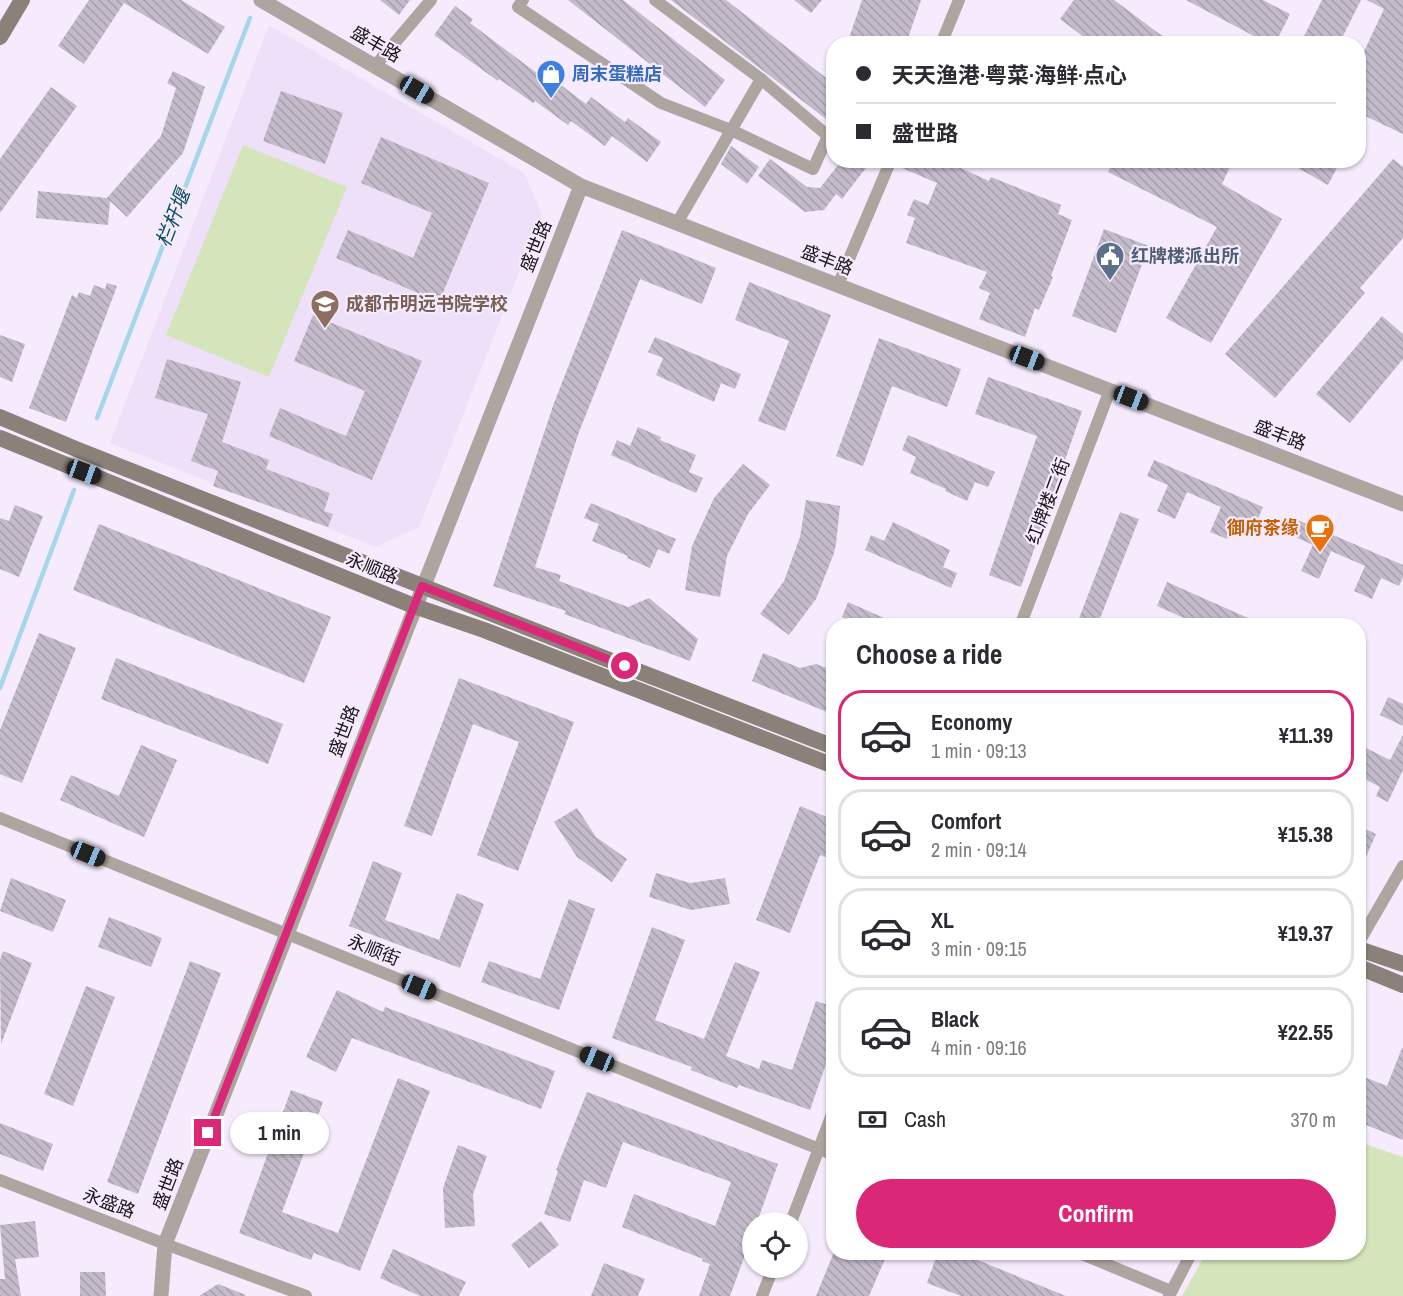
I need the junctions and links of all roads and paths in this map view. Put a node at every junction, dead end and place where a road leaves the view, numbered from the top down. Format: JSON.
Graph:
{"nodes":[{"id":1,"x":22,"y":0,"type":"edge"},
{"id":2,"x":261,"y":0,"type":"edge"},
{"id":3,"x":431,"y":0,"type":"edge"},
{"id":4,"x":523,"y":0,"type":"edge"},
{"id":5,"x":655,"y":0,"type":"edge"},
{"id":6,"x":959,"y":0,"type":"edge"},
{"id":7,"x":943,"y":36,"type":"edge"},
{"id":8,"x":0,"y":37,"type":"edge"},
{"id":9,"x":375,"y":66,"type":"junction"},
{"id":10,"x":761,"y":79,"type":"junction"},
{"id":11,"x":826,"y":129,"type":"edge"},
{"id":12,"x":731,"y":130,"type":"junction"},
{"id":13,"x":826,"y":143,"type":"edge"},
{"id":14,"x":888,"y":168,"type":"edge"},
{"id":15,"x":581,"y":186,"type":"junction"},
{"id":16,"x":677,"y":223,"type":"junction"},
{"id":17,"x":838,"y":285,"type":"junction"},
{"id":18,"x":1110,"y":390,"type":"junction"},
{"id":19,"x":0,"y":417,"type":"edge"},
{"id":20,"x":0,"y":438,"type":"edge"},
{"id":21,"x":1403,"y":504,"type":"edge"},
{"id":22,"x":422,"y":586,"type":"junction"},
{"id":23,"x":414,"y":606,"type":"junction"},
{"id":24,"x":1023,"y":618,"type":"edge"},
{"id":25,"x":826,"y":744,"type":"edge"},
{"id":26,"x":826,"y":763,"type":"edge"},
{"id":27,"x":0,"y":818,"type":"edge"},
{"id":28,"x":1403,"y":866,"type":"edge"},
{"id":29,"x":1366,"y":930,"type":"edge"},
{"id":30,"x":286,"y":934,"type":"junction"},
{"id":31,"x":1366,"y":951,"type":"edge"},
{"id":32,"x":1403,"y":964,"type":"edge"},
{"id":33,"x":1366,"y":970,"type":"edge"},
{"id":34,"x":1403,"y":985,"type":"edge"},
{"id":35,"x":826,"y":1130,"type":"edge"},
{"id":36,"x":819,"y":1148,"type":"junction"},
{"id":37,"x":826,"y":1151,"type":"edge"},
{"id":38,"x":0,"y":1180,"type":"edge"},
{"id":39,"x":794,"y":1212,"type":"edge"},
{"id":40,"x":165,"y":1244,"type":"junction"},
{"id":41,"x":1095,"y":1260,"type":"edge"},
{"id":42,"x":1188,"y":1260,"type":"edge"},
{"id":43,"x":769,"y":1278,"type":"edge"},
{"id":44,"x":1170,"y":1293,"type":"edge"},
{"id":45,"x":161,"y":1296,"type":"edge"},
{"id":46,"x":306,"y":1296,"type":"edge"},
{"id":47,"x":762,"y":1296,"type":"edge"}],
"edges":[{"from":1,"to":8,"type":"main road"},
{"from":2,"to":9,"type":"street","name":"盛丰路"},
{"from":3,"to":9,"type":"street"},
{"from":4,"to":12,"type":"street"},
{"from":5,"to":10,"type":"street"},
{"from":6,"to":7,"type":"street"},
{"from":9,"to":15,"type":"street","name":"盛丰路"},
{"from":10,"to":11,"type":"street"},
{"from":10,"to":12,"type":"street"},
{"from":12,"to":13,"type":"street"},
{"from":12,"to":16,"type":"street"},
{"from":14,"to":17,"type":"street"},
{"from":15,"to":16,"type":"street","name":"盛丰路"},
{"from":15,"to":22,"type":"street","name":"盛世路"},
{"from":16,"to":17,"type":"street","name":"盛丰路"},
{"from":17,"to":18,"type":"street","name":"盛丰路"},
{"from":18,"to":21,"type":"street","name":"盛丰路"},
{"from":18,"to":24,"type":"street","name":"红牌楼二街"},
{"from":19,"to":22,"type":"main road"},
{"from":20,"to":23,"type":"main road","name":"永顺路"},
{"from":22,"to":23,"type":"street","name":"盛世路"},
{"from":22,"to":25,"type":"main road"},
{"from":23,"to":26,"type":"main road","name":"永顺路"},
{"from":23,"to":30,"type":"street","name":"盛世路"},
{"from":27,"to":30,"type":"street","name":"永顺街"},
{"from":28,"to":29,"type":"street"},
{"from":30,"to":36,"type":"street","name":"永顺街"},
{"from":30,"to":40,"type":"street","name":"盛世路"},
{"from":31,"to":32,"type":"main road"},
{"from":33,"to":34,"type":"main road"},
{"from":35,"to":36,"type":"street"},
{"from":36,"to":37,"type":"street","name":"永顺街"},
{"from":36,"to":39,"type":"street"},
{"from":38,"to":40,"type":"street","name":"永盛路"},
{"from":40,"to":45,"type":"street","name":"盛世路"},
{"from":40,"to":46,"type":"street","name":"永盛路"},
{"from":41,"to":44,"type":"street"},
{"from":42,"to":44,"type":"street"},
{"from":43,"to":47,"type":"street"}]}
